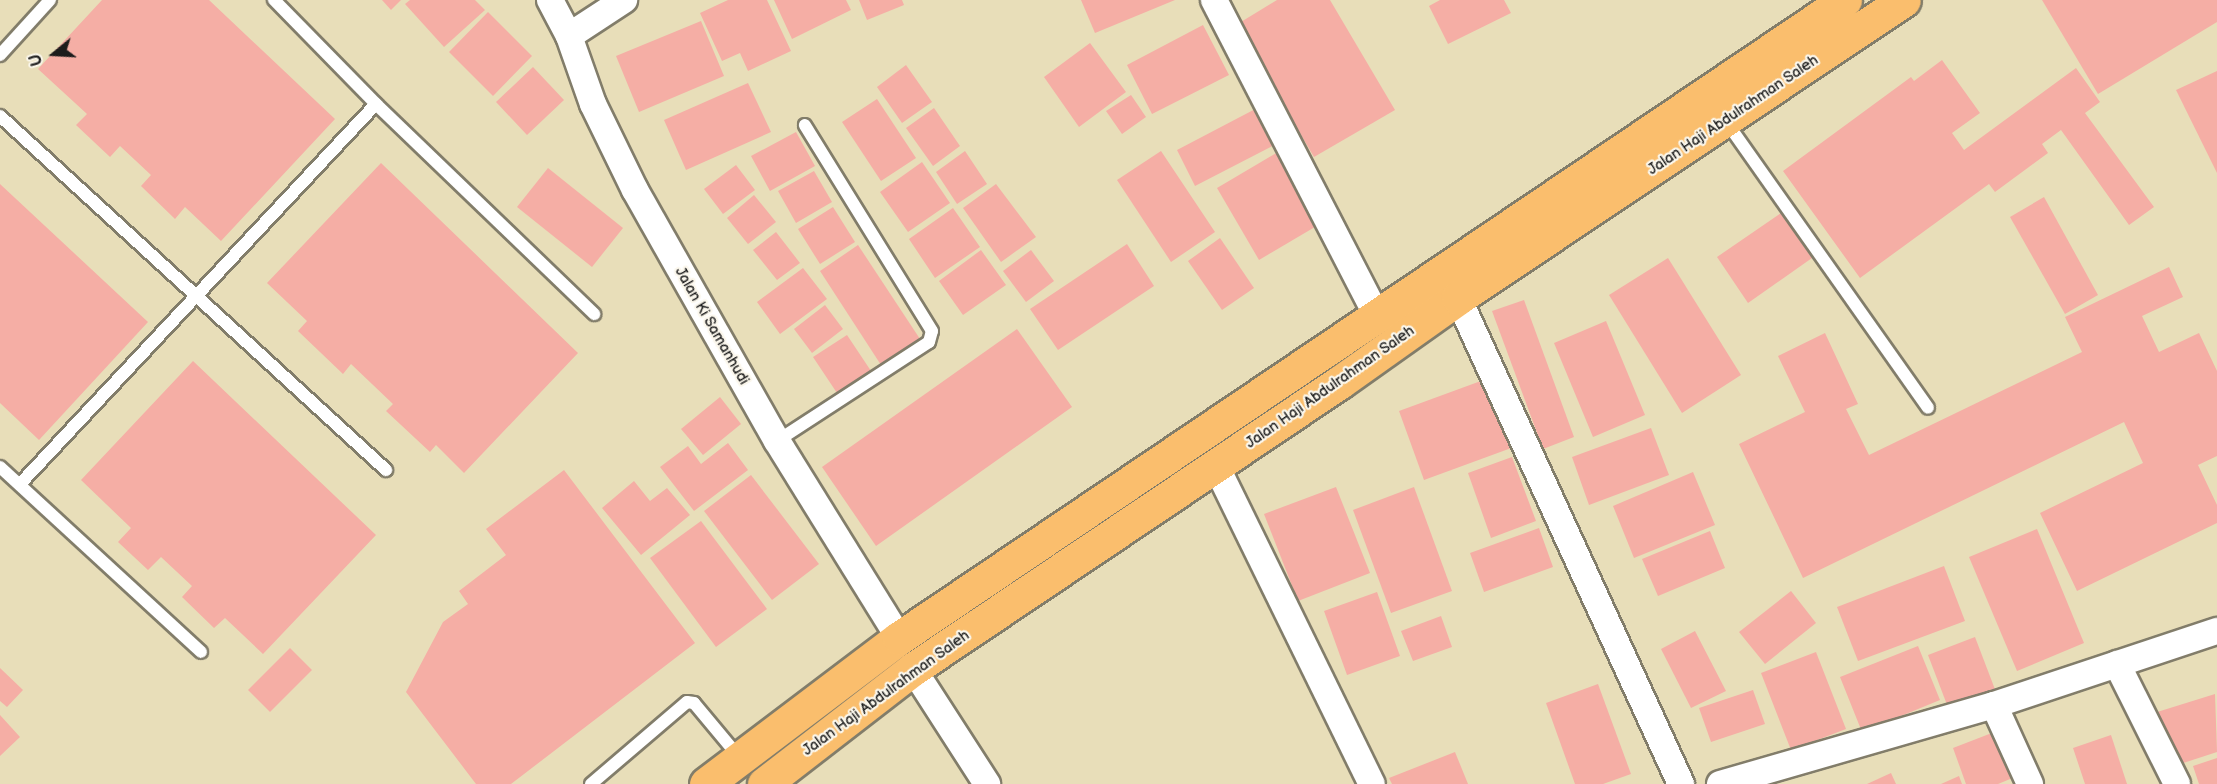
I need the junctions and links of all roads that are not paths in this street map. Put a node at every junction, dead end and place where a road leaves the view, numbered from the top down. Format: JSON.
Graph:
{"nodes":[{"id":1,"x":50,"y":0,"type":"edge"},
{"id":2,"x":274,"y":0,"type":"edge"},
{"id":3,"x":550,"y":0,"type":"edge"},
{"id":4,"x":624,"y":0,"type":"edge"},
{"id":5,"x":1214,"y":0,"type":"edge"},
{"id":6,"x":1845,"y":0,"type":"edge"},
{"id":7,"x":1904,"y":0,"type":"edge"},
{"id":8,"x":569,"y":36,"type":"junction"},
{"id":9,"x":0,"y":54,"type":"edge"},
{"id":10,"x":376,"y":104,"type":"junction"},
{"id":11,"x":0,"y":116,"type":"edge"},
{"id":12,"x":1725,"y":119,"type":"junction"},
{"id":13,"x":806,"y":125,"type":"dead end"},
{"id":14,"x":198,"y":297,"type":"junction"},
{"id":15,"x":1458,"y":298,"type":"junction"},
{"id":16,"x":594,"y":314,"type":"dead end"},
{"id":17,"x":1376,"y":314,"type":"junction"},
{"id":18,"x":1928,"y":408,"type":"dead end"},
{"id":19,"x":777,"y":441,"type":"junction"},
{"id":20,"x":1216,"y":466,"type":"junction"},
{"id":21,"x":0,"y":467,"type":"edge"},
{"id":22,"x":386,"y":470,"type":"dead end"},
{"id":23,"x":20,"y":484,"type":"junction"},
{"id":24,"x":2217,"y":631,"type":"edge"},
{"id":25,"x":899,"y":638,"type":"junction"},
{"id":26,"x":201,"y":652,"type":"dead end"},
{"id":27,"x":2117,"y":664,"type":"junction"},
{"id":28,"x":913,"y":669,"type":"junction"},
{"id":29,"x":1994,"y":705,"type":"junction"},
{"id":30,"x":739,"y":757,"type":"junction"},
{"id":31,"x":769,"y":782,"type":"edge"},
{"id":32,"x":591,"y":784,"type":"edge"},
{"id":33,"x":706,"y":784,"type":"edge"},
{"id":34,"x":987,"y":784,"type":"edge"},
{"id":35,"x":1372,"y":784,"type":"edge"},
{"id":36,"x":1681,"y":784,"type":"edge"},
{"id":37,"x":1720,"y":784,"type":"edge"},
{"id":38,"x":2030,"y":784,"type":"edge"},
{"id":39,"x":2177,"y":784,"type":"edge"}],
"edges":[{"from":1,"to":9,"type":"lane"},
{"from":2,"to":10,"type":"lane"},
{"from":3,"to":8,"type":"street","name":"Jalan Ki Samanhudi"},
{"from":4,"to":8,"type":"street"},
{"from":5,"to":17,"type":"street"},
{"from":6,"to":17,"type":"highway","name":"Jalan Haji Abdulrahman Saleh"},
{"from":7,"to":12,"type":"highway","name":"Jalan Haji Abdulrahman Saleh"},
{"from":8,"to":19,"type":"street","name":"Jalan Ki Samanhudi"},
{"from":10,"to":14,"type":"lane"},
{"from":10,"to":16,"type":"lane"},
{"from":11,"to":14,"type":"lane"},
{"from":12,"to":15,"type":"highway","name":"Jalan Haji Abdulrahman Saleh"},
{"from":12,"to":18,"type":"lane"},
{"from":13,"to":19,"type":"lane"},
{"from":14,"to":22,"type":"lane"},
{"from":14,"to":23,"type":"lane"},
{"from":15,"to":20,"type":"highway","name":"Jalan Haji Abdulrahman Saleh"},
{"from":15,"to":36,"type":"street"},
{"from":17,"to":25,"type":"highway","name":"Jalan Haji Abdulrahman Saleh"},
{"from":19,"to":25,"type":"street","name":"Jalan Ki Samanhudi"},
{"from":20,"to":28,"type":"highway","name":"Jalan Haji Abdulrahman Saleh"},
{"from":20,"to":35,"type":"street"},
{"from":21,"to":23,"type":"lane"},
{"from":23,"to":26,"type":"lane"},
{"from":24,"to":27,"type":"street"},
{"from":25,"to":30,"type":"highway","name":"Jalan Haji Abdulrahman Saleh"},
{"from":27,"to":29,"type":"street"},
{"from":27,"to":39,"type":"street"},
{"from":28,"to":31,"type":"highway","name":"Jalan Haji Abdulrahman Saleh"},
{"from":28,"to":34,"type":"street"},
{"from":29,"to":37,"type":"street"},
{"from":29,"to":38,"type":"street"},
{"from":30,"to":32,"type":"lane"},
{"from":30,"to":33,"type":"highway","name":"Jalan Haji Abdulrahman Saleh"}]}
